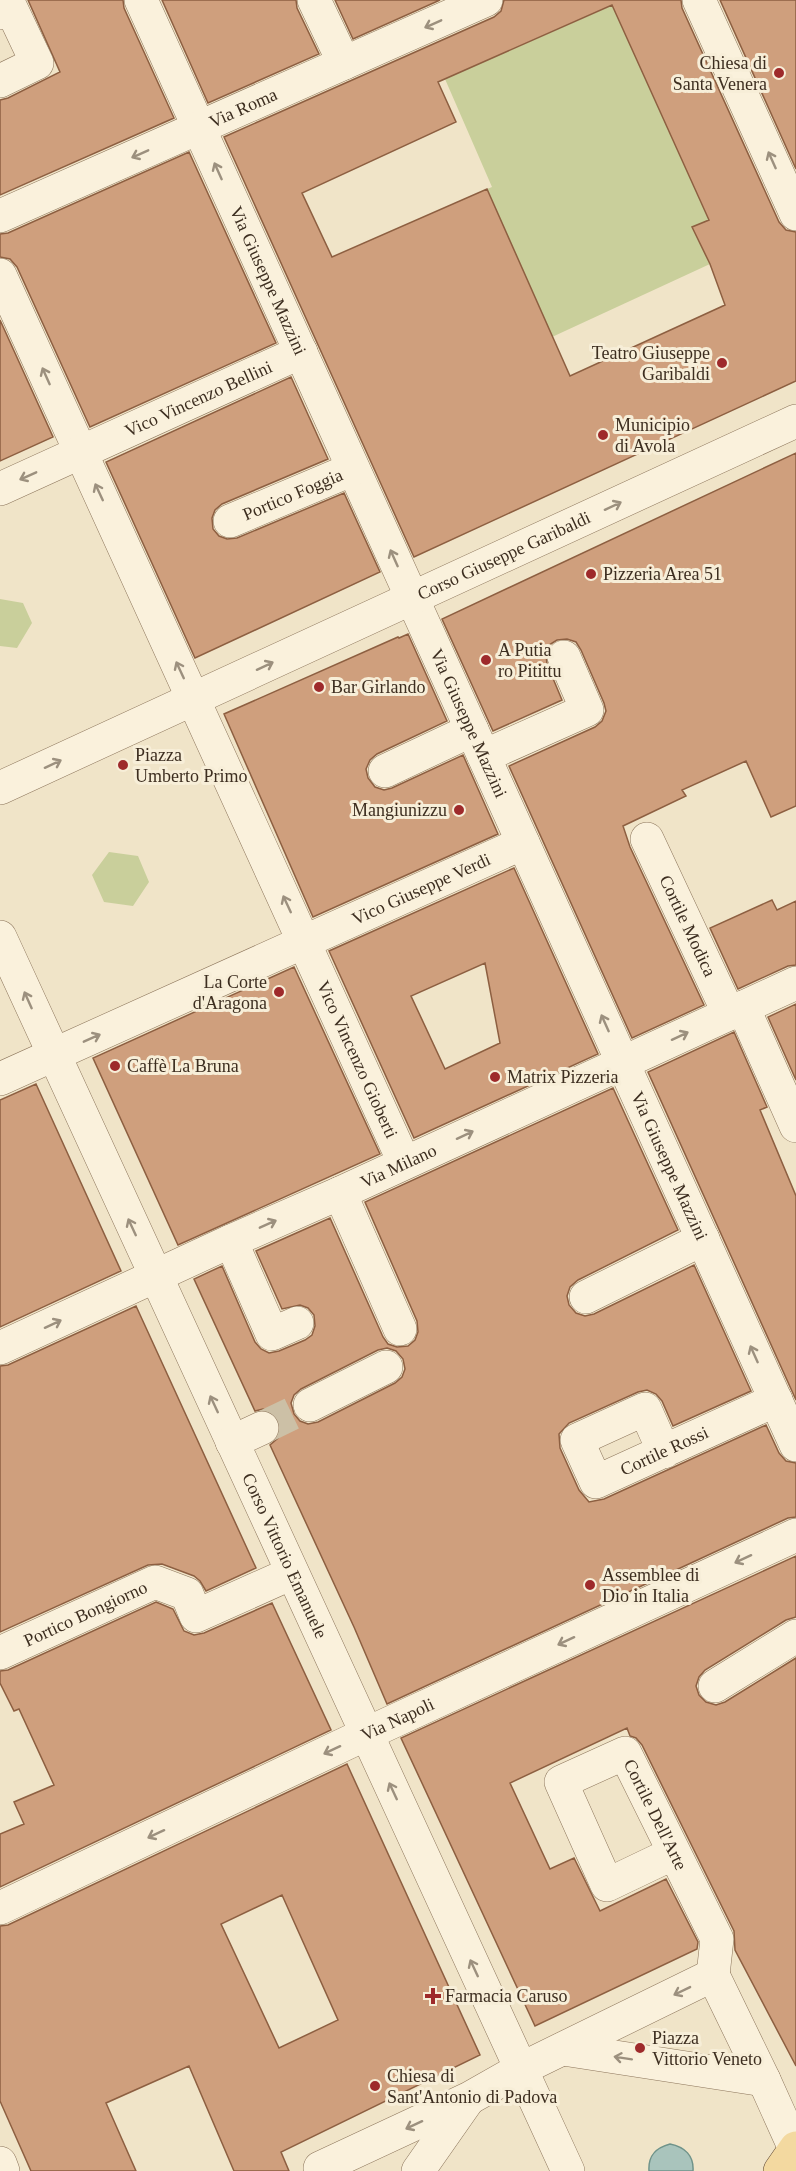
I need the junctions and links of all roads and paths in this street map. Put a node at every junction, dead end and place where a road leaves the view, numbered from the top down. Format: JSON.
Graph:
{"nodes":[{"id":1,"x":141,"y":0,"type":"edge"},
{"id":2,"x":314,"y":0,"type":"edge"},
{"id":3,"x":486,"y":0,"type":"edge"},
{"id":4,"x":699,"y":0,"type":"edge"},
{"id":5,"x":6,"y":10,"type":"edge"},
{"id":6,"x":344,"y":63,"type":"junction"},
{"id":7,"x":0,"y":81,"type":"edge"},
{"id":8,"x":199,"y":128,"type":"junction"},
{"id":9,"x":796,"y":214,"type":"edge"},
{"id":10,"x":0,"y":216,"type":"edge"},
{"id":11,"x":0,"y":275,"type":"edge"},
{"id":12,"x":301,"y":352,"type":"junction"},
{"id":13,"x":796,"y":421,"type":"edge"},
{"id":14,"x":82,"y":443,"type":"junction"},
{"id":15,"x":353,"y":469,"type":"junction"},
{"id":16,"x":0,"y":489,"type":"edge"},
{"id":17,"x":230,"y":521,"type":"dead end"},
{"id":18,"x":412,"y":598,"type":"junction"},
{"id":19,"x":564,"y":657,"type":"dead end"},
{"id":20,"x":202,"y":695,"type":"junction"},
{"id":21,"x":478,"y":743,"type":"junction"},
{"id":22,"x":385,"y":771,"type":"dead end"},
{"id":23,"x":0,"y":788,"type":"edge"},
{"id":24,"x":647,"y":839,"type":"dead end"},
{"id":25,"x":523,"y":843,"type":"junction"},
{"id":26,"x":0,"y":937,"type":"edge"},
{"id":27,"x":312,"y":944,"type":"junction"},
{"id":28,"x":796,"y":983,"type":"edge"},
{"id":29,"x":736,"y":1011,"type":"junction"},
{"id":30,"x":623,"y":1062,"type":"junction"},
{"id":31,"x":57,"y":1064,"type":"junction"},
{"id":32,"x":0,"y":1079,"type":"edge"},
{"id":33,"x":795,"y":1121,"type":"edge"},
{"id":34,"x":404,"y":1162,"type":"junction"},
{"id":35,"x":340,"y":1193,"type":"junction"},
{"id":36,"x":703,"y":1239,"type":"junction"},
{"id":37,"x":231,"y":1240,"type":"junction"},
{"id":38,"x":155,"y":1277,"type":"junction"},
{"id":39,"x":586,"y":1297,"type":"dead end"},
{"id":40,"x":297,"y":1323,"type":"dead end"},
{"id":41,"x":400,"y":1329,"type":"dead end"},
{"id":42,"x":0,"y":1348,"type":"edge"},
{"id":43,"x":386,"y":1367,"type":"dead end"},
{"id":44,"x":776,"y":1401,"type":"junction"},
{"id":45,"x":310,"y":1405,"type":"tunnel mouth"},
{"id":46,"x":262,"y":1428,"type":"tunnel mouth"},
{"id":47,"x":232,"y":1442,"type":"junction"},
{"id":48,"x":796,"y":1445,"type":"edge"},
{"id":49,"x":664,"y":1452,"type":"junction"},
{"id":50,"x":796,"y":1535,"type":"edge"},
{"id":51,"x":292,"y":1573,"type":"junction"},
{"id":52,"x":796,"y":1636,"type":"edge"},
{"id":53,"x":0,"y":1653,"type":"edge"},
{"id":54,"x":715,"y":1686,"type":"dead end"},
{"id":55,"x":366,"y":1734,"type":"junction"},
{"id":56,"x":674,"y":1853,"type":"junction"},
{"id":57,"x":0,"y":1908,"type":"edge"},
{"id":58,"x":713,"y":1976,"type":"junction"},
{"id":59,"x":563,"y":2049,"type":"junction"},
{"id":60,"x":521,"y":2069,"type":"junction"},
{"id":61,"x":764,"y":2080,"type":"junction"},
{"id":62,"x":468,"y":2099,"type":"junction"},
{"id":63,"x":792,"y":2155,"type":"edge"},
{"id":64,"x":0,"y":2163,"type":"edge"},
{"id":65,"x":3,"y":2171,"type":"edge"},
{"id":66,"x":321,"y":2171,"type":"edge"},
{"id":67,"x":418,"y":2171,"type":"edge"},
{"id":68,"x":568,"y":2171,"type":"edge"}],
"edges":[{"from":1,"to":8,"type":"street","name":"Via Giuseppe Mazzini"},
{"from":2,"to":6,"type":"street"},
{"from":3,"to":6,"type":"street","name":"Via Roma","one_way":true},
{"from":9,"to":4,"type":"street","one_way":true},
{"from":5,"to":7,"type":"street"},
{"from":6,"to":8,"type":"street","name":"Via Roma"},
{"from":8,"to":10,"type":"street","name":"Via Roma","one_way":true},
{"from":12,"to":8,"type":"street","name":"Via Giuseppe Mazzini","one_way":true},
{"from":14,"to":11,"type":"street","name":"Vico Vincenzo Gioberti","one_way":true},
{"from":12,"to":14,"type":"street","name":"Vico Vincenzo Bellini"},
{"from":12,"to":15,"type":"street","name":"Via Giuseppe Mazzini"},
{"from":18,"to":13,"type":"street","name":"Corso Giuseppe Garibaldi","one_way":true},
{"from":14,"to":16,"type":"street","name":"Vico Vincenzo Bellini","one_way":true},
{"from":20,"to":14,"type":"street","name":"Vico Vincenzo Gioberti","one_way":true},
{"from":15,"to":17,"type":"street","name":"Portico Foggia"},
{"from":18,"to":15,"type":"street","name":"Via Giuseppe Mazzini","one_way":true},
{"from":20,"to":18,"type":"street","name":"Corso Giuseppe Garibaldi","one_way":true},
{"from":18,"to":21,"type":"street","name":"Via Giuseppe Mazzini"},
{"from":19,"to":21,"type":"street"},
{"from":23,"to":20,"type":"street","name":"Corso Giuseppe Garibaldi","one_way":true},
{"from":27,"to":20,"type":"street","name":"Vico Vincenzo Gioberti","one_way":true},
{"from":21,"to":22,"type":"street"},
{"from":21,"to":25,"type":"street","name":"Via Giuseppe Mazzini"},
{"from":24,"to":29,"type":"street","name":"Cortile Modica"},
{"from":25,"to":27,"type":"street","name":"Vico Giuseppe Verdi"},
{"from":30,"to":25,"type":"street","name":"Via Giuseppe Mazzini","one_way":true},
{"from":31,"to":26,"type":"street","name":"Corso Vittorio Emanuele","one_way":true},
{"from":31,"to":27,"type":"street","name":"Vico Giuseppe Verdi","one_way":true},
{"from":27,"to":34,"type":"street","name":"Vico Vincenzo Gioberti"},
{"from":28,"to":29,"type":"street","name":"Via Milano"},
{"from":30,"to":29,"type":"street","name":"Via Milano","one_way":true},
{"from":29,"to":33,"type":"street","name":"Cortile Modica"},
{"from":34,"to":30,"type":"street","name":"Via Milano","one_way":true},
{"from":30,"to":36,"type":"street","name":"Via Giuseppe Mazzini"},
{"from":31,"to":32,"type":"street","name":"Vico Giuseppe Verdi"},
{"from":38,"to":31,"type":"street","name":"Corso Vittorio Emanuele","one_way":true},
{"from":34,"to":35,"type":"street","name":"Via Milano"},
{"from":37,"to":35,"type":"street","name":"Via Milano","one_way":true},
{"from":35,"to":41,"type":"street"},
{"from":36,"to":39,"type":"street"},
{"from":44,"to":36,"type":"street","name":"Via Giuseppe Mazzini","one_way":true},
{"from":37,"to":38,"type":"street","name":"Via Milano"},
{"from":37,"to":40,"type":"street"},
{"from":42,"to":38,"type":"street","name":"Via Milano","one_way":true},
{"from":47,"to":38,"type":"street","name":"Corso Vittorio Emanuele","one_way":true},
{"from":43,"to":45,"type":"street"},
{"from":44,"to":48,"type":"street","name":"Via Giuseppe Mazzini"},
{"from":44,"to":49,"type":"street","name":"Cortile Rossi"},
{"from":46,"to":47,"type":"street"},
{"from":47,"to":51,"type":"street","name":"Corso Vittorio Emanuele"},
{"from":49,"to":49,"type":"street","name":"Cortile Rossi"},
{"from":50,"to":55,"type":"street","name":"Via Napoli","one_way":true},
{"from":51,"to":53,"type":"street","name":"Portico Bongiorno"},
{"from":51,"to":55,"type":"street","name":"Corso Vittorio Emanuele"},
{"from":52,"to":54,"type":"street"},
{"from":55,"to":57,"type":"street","name":"Via Napoli","one_way":true},
{"from":60,"to":55,"type":"street","name":"Corso Vittorio Emanuele","one_way":true},
{"from":56,"to":56,"type":"street","name":"Cortile Dell'Arte"},
{"from":56,"to":58,"type":"street","name":"Cortile Dell'Arte"},
{"from":58,"to":59,"type":"street","one_way":true},
{"from":58,"to":61,"type":"street"},
{"from":59,"to":60,"type":"street"},
{"from":61,"to":59,"type":"street","one_way":true},
{"from":60,"to":62,"type":"street"},
{"from":60,"to":68,"type":"street","name":"Corso Vittorio Emanuele"},
{"from":61,"to":63,"type":"street"},
{"from":62,"to":66,"type":"street","one_way":true},
{"from":62,"to":67,"type":"street"},
{"from":64,"to":65,"type":"street"}]}
